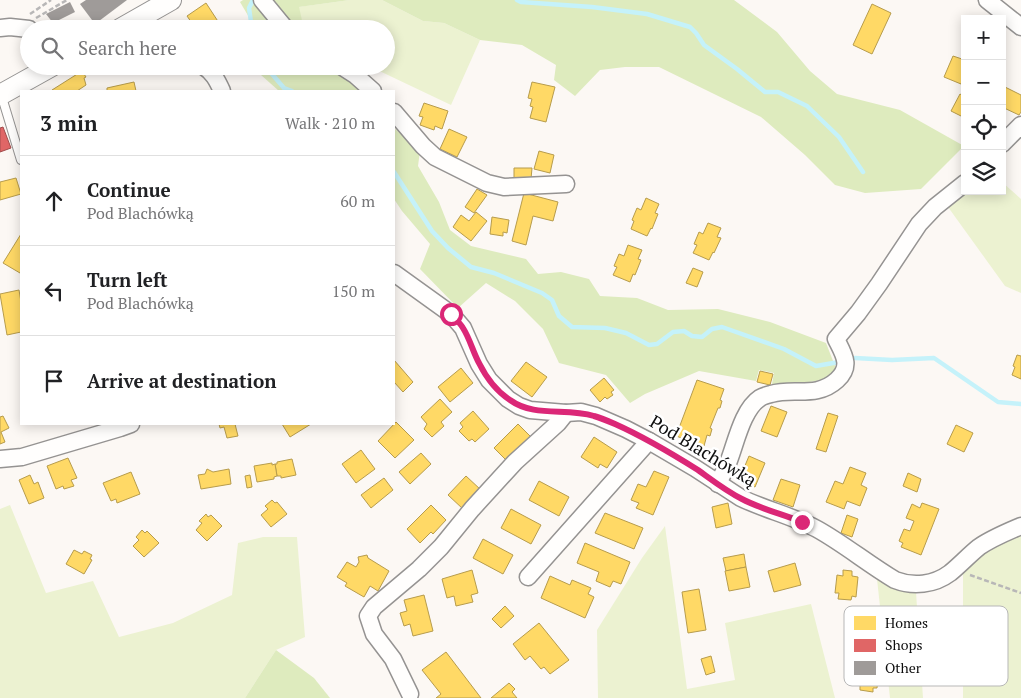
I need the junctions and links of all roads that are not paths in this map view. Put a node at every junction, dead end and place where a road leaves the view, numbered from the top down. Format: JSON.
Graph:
{"nodes":[{"id":1,"x":171,"y":0,"type":"edge"},
{"id":2,"x":262,"y":0,"type":"edge"},
{"id":3,"x":987,"y":0,"type":"edge"},
{"id":4,"x":136,"y":20,"type":"edge"},
{"id":5,"x":279,"y":20,"type":"edge"},
{"id":6,"x":1021,"y":27,"type":"edge"},
{"id":7,"x":0,"y":28,"type":"edge"},
{"id":8,"x":20,"y":28,"type":"edge"},
{"id":9,"x":36,"y":75,"type":"edge"},
{"id":10,"x":213,"y":75,"type":"edge"},
{"id":11,"x":356,"y":75,"type":"edge"},
{"id":12,"x":222,"y":90,"type":"edge"},
{"id":13,"x":372,"y":90,"type":"edge"},
{"id":14,"x":1,"y":95,"type":"edge"},
{"id":15,"x":395,"y":113,"type":"edge"},
{"id":16,"x":1021,"y":125,"type":"edge"},
{"id":17,"x":1006,"y":140,"type":"edge"},
{"id":18,"x":20,"y":157,"type":"edge"},
{"id":19,"x":566,"y":184,"type":"dead end"},
{"id":20,"x":961,"y":186,"type":"edge"},
{"id":21,"x":395,"y":274,"type":"edge"},
{"id":22,"x":566,"y":413,"type":"junction"},
{"id":23,"x":128,"y":425,"type":"edge"},
{"id":24,"x":649,"y":441,"type":"junction"},
{"id":25,"x":0,"y":459,"type":"edge"},
{"id":26,"x":718,"y":484,"type":"junction"},
{"id":27,"x":1021,"y":526,"type":"edge"},
{"id":28,"x":528,"y":577,"type":"dead end"},
{"id":29,"x":410,"y":694,"type":"dead end"}],
"edges":[{"from":1,"to":4,"type":"street"},
{"from":2,"to":5,"type":"street"},
{"from":3,"to":6,"type":"street"},
{"from":7,"to":8,"type":"street"},
{"from":9,"to":14,"type":"street"},
{"from":10,"to":12,"type":"street"},
{"from":11,"to":13,"type":"street"},
{"from":14,"to":18,"type":"lane"},
{"from":15,"to":19,"type":"street"},
{"from":16,"to":17,"type":"street"},
{"from":20,"to":26,"type":"street"},
{"from":21,"to":22,"type":"street","name":"Pod Blachówką"},
{"from":22,"to":24,"type":"street","name":"Pod Blachówką"},
{"from":22,"to":29,"type":"street"},
{"from":23,"to":25,"type":"street"},
{"from":24,"to":26,"type":"street","name":"Pod Blachówką"},
{"from":24,"to":28,"type":"street"},
{"from":26,"to":27,"type":"street","name":"Pod Blachówką"}]}
